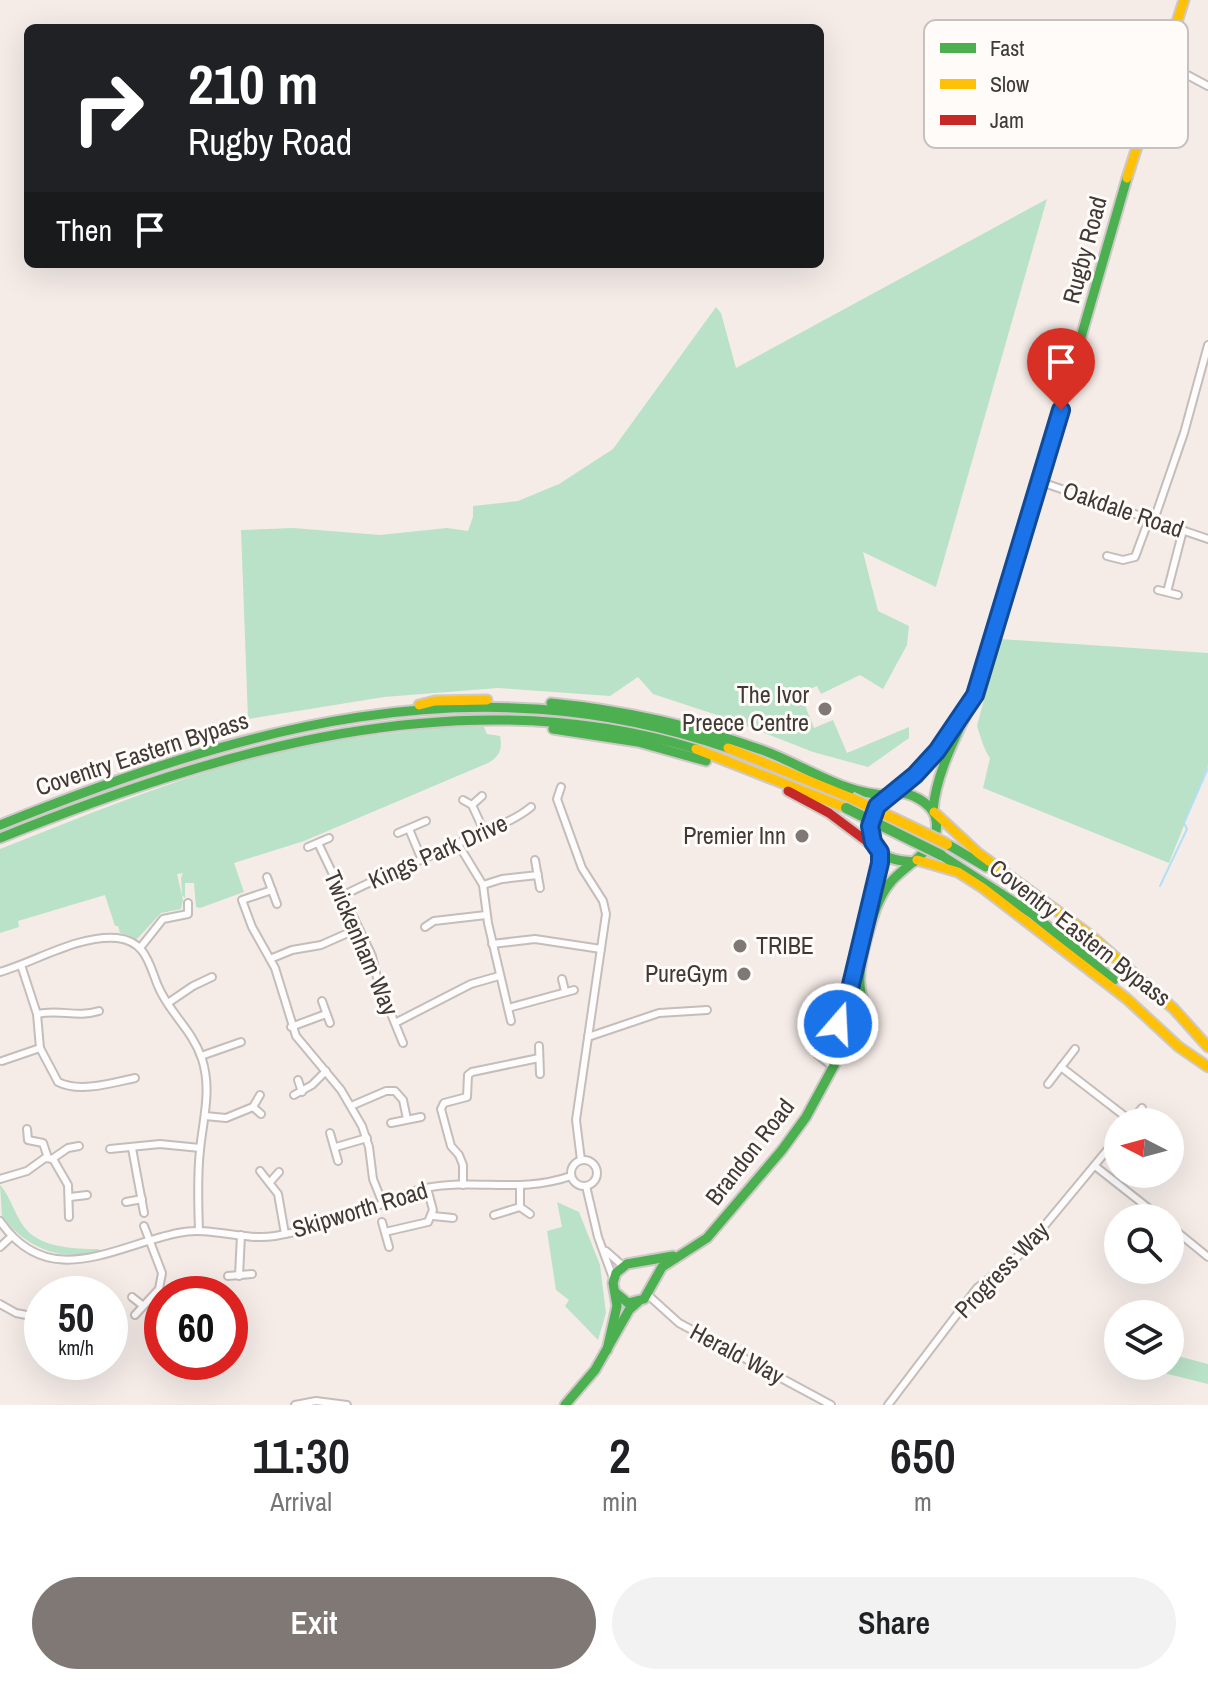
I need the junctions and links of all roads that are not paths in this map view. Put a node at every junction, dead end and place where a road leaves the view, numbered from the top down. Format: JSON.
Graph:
{"nodes":[{"id":1,"x":1184,"y":0,"type":"edge"},
{"id":2,"x":1177,"y":20,"type":"edge"},
{"id":3,"x":1188,"y":75,"type":"edge"},
{"id":4,"x":1208,"y":86,"type":"edge"},
{"id":5,"x":1135,"y":148,"type":"edge"},
{"id":6,"x":1208,"y":345,"type":"edge"},
{"id":7,"x":1038,"y":481,"type":"junction"},
{"id":8,"x":1152,"y":520,"type":"junction"},
{"id":9,"x":1183,"y":530,"type":"junction"},
{"id":10,"x":1208,"y":539,"type":"edge"},
{"id":11,"x":1107,"y":556,"type":"dead end"},
{"id":12,"x":1158,"y":590,"type":"dead end"},
{"id":13,"x":1167,"y":592,"type":"junction"},
{"id":14,"x":1178,"y":595,"type":"dead end"},
{"id":15,"x":975,"y":695,"type":"junction"},
{"id":16,"x":390,"y":712,"type":"junction"},
{"id":17,"x":416,"y":722,"type":"junction"},
{"id":18,"x":561,"y":787,"type":"dead end"},
{"id":19,"x":890,"y":795,"type":"junction"},
{"id":20,"x":482,"y":796,"type":"dead end"},
{"id":21,"x":463,"y":800,"type":"dead end"},
{"id":22,"x":848,"y":803,"type":"junction"},
{"id":23,"x":472,"y":805,"type":"junction"},
{"id":24,"x":531,"y":807,"type":"dead end"},
{"id":25,"x":933,"y":811,"type":"junction"},
{"id":26,"x":426,"y":821,"type":"dead end"},
{"id":27,"x":0,"y":825,"type":"edge"},
{"id":28,"x":409,"y":829,"type":"junction"},
{"id":29,"x":484,"y":831,"type":"junction"},
{"id":30,"x":398,"y":833,"type":"dead end"},
{"id":31,"x":0,"y":838,"type":"edge"},
{"id":32,"x":329,"y":838,"type":"dead end"},
{"id":33,"x":318,"y":843,"type":"junction"},
{"id":34,"x":458,"y":844,"type":"junction"},
{"id":35,"x":308,"y":847,"type":"dead end"},
{"id":36,"x":879,"y":850,"type":"junction"},
{"id":37,"x":944,"y":850,"type":"junction"},
{"id":38,"x":422,"y":860,"type":"junction"},
{"id":39,"x":535,"y":860,"type":"dead end"},
{"id":40,"x":915,"y":861,"type":"junction"},
{"id":41,"x":538,"y":875,"type":"junction"},
{"id":42,"x":267,"y":877,"type":"dead end"},
{"id":43,"x":483,"y":885,"type":"junction"},
{"id":44,"x":540,"y":888,"type":"dead end"},
{"id":45,"x":272,"y":890,"type":"junction"},
{"id":46,"x":344,"y":895,"type":"junction"},
{"id":47,"x":188,"y":903,"type":"dead end"},
{"id":48,"x":277,"y":904,"type":"dead end"},
{"id":49,"x":430,"y":911,"type":"dead end"},
{"id":50,"x":198,"y":913,"type":"dead end"},
{"id":51,"x":188,"y":914,"type":"junction"},
{"id":52,"x":486,"y":915,"type":"junction"},
{"id":53,"x":434,"y":921,"type":"junction"},
{"id":54,"x":425,"y":927,"type":"dead end"},
{"id":55,"x":357,"y":929,"type":"junction"},
{"id":56,"x":492,"y":944,"type":"junction"},
{"id":57,"x":140,"y":948,"type":"junction"},
{"id":58,"x":601,"y":949,"type":"junction"},
{"id":59,"x":270,"y":959,"type":"junction"},
{"id":60,"x":21,"y":965,"type":"junction"},
{"id":61,"x":0,"y":972,"type":"edge"},
{"id":62,"x":499,"y":976,"type":"junction"},
{"id":63,"x":212,"y":977,"type":"dead end"},
{"id":64,"x":562,"y":979,"type":"dead end"},
{"id":65,"x":574,"y":990,"type":"dead end"},
{"id":66,"x":565,"y":991,"type":"junction"},
{"id":67,"x":322,"y":1001,"type":"dead end"},
{"id":68,"x":168,"y":1003,"type":"junction"},
{"id":69,"x":508,"y":1008,"type":"junction"},
{"id":70,"x":707,"y":1010,"type":"dead end"},
{"id":71,"x":845,"y":1010,"type":"junction"},
{"id":72,"x":866,"y":1010,"type":"junction"},
{"id":73,"x":37,"y":1014,"type":"junction"},
{"id":74,"x":326,"y":1014,"type":"junction"},
{"id":75,"x":96,"y":1015,"type":"dead end"},
{"id":76,"x":511,"y":1021,"type":"dead end"},
{"id":77,"x":330,"y":1023,"type":"dead end"},
{"id":78,"x":395,"y":1023,"type":"junction"},
{"id":79,"x":291,"y":1027,"type":"junction"},
{"id":80,"x":840,"y":1030,"type":"junction"},
{"id":81,"x":233,"y":1036,"type":"dead end"},
{"id":82,"x":588,"y":1037,"type":"junction"},
{"id":83,"x":863,"y":1039,"type":"junction"},
{"id":84,"x":812,"y":1041,"type":"dead end"},
{"id":85,"x":403,"y":1043,"type":"dead end"},
{"id":86,"x":539,"y":1046,"type":"dead end"},
{"id":87,"x":40,"y":1048,"type":"junction"},
{"id":88,"x":1208,"y":1048,"type":"edge"},
{"id":89,"x":1075,"y":1049,"type":"dead end"},
{"id":90,"x":6,"y":1050,"type":"dead end"},
{"id":91,"x":201,"y":1056,"type":"junction"},
{"id":92,"x":539,"y":1058,"type":"junction"},
{"id":93,"x":5,"y":1059,"type":"edge"},
{"id":94,"x":835,"y":1064,"type":"junction"},
{"id":95,"x":1208,"y":1066,"type":"edge"},
{"id":96,"x":1061,"y":1067,"type":"junction"},
{"id":97,"x":124,"y":1071,"type":"dead end"},
{"id":98,"x":326,"y":1071,"type":"junction"},
{"id":99,"x":540,"y":1074,"type":"dead end"},
{"id":100,"x":135,"y":1078,"type":"dead end"},
{"id":101,"x":126,"y":1080,"type":"junction"},
{"id":102,"x":298,"y":1080,"type":"dead end"},
{"id":103,"x":1048,"y":1084,"type":"dead end"},
{"id":104,"x":302,"y":1092,"type":"junction"},
{"id":105,"x":260,"y":1095,"type":"dead end"},
{"id":106,"x":294,"y":1095,"type":"dead end"},
{"id":107,"x":351,"y":1106,"type":"junction"},
{"id":108,"x":253,"y":1107,"type":"junction"},
{"id":109,"x":1113,"y":1108,"type":"edge"},
{"id":110,"x":261,"y":1114,"type":"dead end"},
{"id":111,"x":205,"y":1116,"type":"junction"},
{"id":112,"x":421,"y":1117,"type":"dead end"},
{"id":113,"x":407,"y":1119,"type":"junction"},
{"id":114,"x":391,"y":1123,"type":"dead end"},
{"id":115,"x":27,"y":1129,"type":"dead end"},
{"id":116,"x":330,"y":1133,"type":"dead end"},
{"id":117,"x":367,"y":1138,"type":"junction"},
{"id":118,"x":79,"y":1146,"type":"dead end"},
{"id":119,"x":336,"y":1147,"type":"junction"},
{"id":120,"x":132,"y":1148,"type":"junction"},
{"id":121,"x":200,"y":1148,"type":"junction"},
{"id":122,"x":110,"y":1149,"type":"dead end"},
{"id":123,"x":1104,"y":1155,"type":"edge"},
{"id":124,"x":50,"y":1159,"type":"junction"},
{"id":125,"x":581,"y":1160,"type":"junction"},
{"id":126,"x":338,"y":1161,"type":"dead end"},
{"id":127,"x":1095,"y":1166,"type":"junction"},
{"id":128,"x":260,"y":1171,"type":"dead end"},
{"id":129,"x":279,"y":1172,"type":"dead end"},
{"id":130,"x":571,"y":1176,"type":"junction"},
{"id":131,"x":0,"y":1179,"type":"edge"},
{"id":132,"x":271,"y":1181,"type":"junction"},
{"id":133,"x":463,"y":1185,"type":"junction"},
{"id":134,"x":520,"y":1186,"type":"junction"},
{"id":135,"x":586,"y":1186,"type":"junction"},
{"id":136,"x":427,"y":1188,"type":"junction"},
{"id":137,"x":87,"y":1195,"type":"dead end"},
{"id":138,"x":70,"y":1197,"type":"junction"},
{"id":139,"x":142,"y":1199,"type":"junction"},
{"id":140,"x":126,"y":1202,"type":"dead end"},
{"id":141,"x":383,"y":1204,"type":"junction"},
{"id":142,"x":1143,"y":1204,"type":"edge"},
{"id":143,"x":520,"y":1207,"type":"junction"},
{"id":144,"x":144,"y":1213,"type":"dead end"},
{"id":145,"x":530,"y":1214,"type":"dead end"},
{"id":146,"x":494,"y":1215,"type":"dead end"},
{"id":147,"x":433,"y":1216,"type":"junction"},
{"id":148,"x":69,"y":1217,"type":"dead end"},
{"id":149,"x":453,"y":1218,"type":"dead end"},
{"id":150,"x":0,"y":1221,"type":"edge"},
{"id":151,"x":382,"y":1222,"type":"dead end"},
{"id":152,"x":144,"y":1226,"type":"dead end"},
{"id":153,"x":199,"y":1230,"type":"junction"},
{"id":154,"x":385,"y":1232,"type":"junction"},
{"id":155,"x":285,"y":1234,"type":"junction"},
{"id":156,"x":241,"y":1235,"type":"junction"},
{"id":157,"x":12,"y":1236,"type":"junction"},
{"id":158,"x":1184,"y":1237,"type":"edge"},
{"id":159,"x":150,"y":1241,"type":"junction"},
{"id":160,"x":0,"y":1247,"type":"edge"},
{"id":161,"x":389,"y":1247,"type":"dead end"},
{"id":162,"x":603,"y":1248,"type":"junction"},
{"id":163,"x":680,"y":1254,"type":"junction"},
{"id":164,"x":1208,"y":1257,"type":"edge"},
{"id":165,"x":635,"y":1264,"type":"junction"},
{"id":166,"x":623,"y":1266,"type":"junction"},
{"id":167,"x":252,"y":1274,"type":"dead end"},
{"id":168,"x":239,"y":1276,"type":"joint"},
{"id":169,"x":613,"y":1279,"type":"junction"},
{"id":170,"x":652,"y":1282,"type":"junction"},
{"id":171,"x":616,"y":1293,"type":"junction"},
{"id":172,"x":648,"y":1295,"type":"junction"},
{"id":173,"x":132,"y":1297,"type":"dead end"},
{"id":174,"x":638,"y":1302,"type":"junction"},
{"id":175,"x":142,"y":1305,"type":"junction"},
{"id":176,"x":3,"y":1306,"type":"edge"},
{"id":177,"x":24,"y":1312,"type":"edge"},
{"id":178,"x":135,"y":1315,"type":"dead end"},
{"id":179,"x":1,"y":1316,"type":"edge"},
{"id":180,"x":607,"y":1350,"type":"junction"},
{"id":181,"x":295,"y":1405,"type":"edge"},
{"id":182,"x":347,"y":1405,"type":"edge"},
{"id":183,"x":565,"y":1405,"type":"edge"},
{"id":184,"x":831,"y":1405,"type":"edge"},
{"id":185,"x":888,"y":1405,"type":"edge"}],
"edges":[{"from":1,"to":2,"type":"main road","name":"Rugby Road"},
{"from":3,"to":4,"type":"street"},
{"from":5,"to":7,"type":"main road","name":"Rugby Road"},
{"from":6,"to":8,"type":"street"},
{"from":7,"to":8,"type":"street","name":"Oakdale Road"},
{"from":7,"to":15,"type":"main road","name":"Rugby Road"},
{"from":8,"to":9,"type":"street","name":"Oakdale Road"},
{"from":8,"to":11,"type":"street"},
{"from":9,"to":10,"type":"street","name":"Oakdale Road"},
{"from":9,"to":13,"type":"street"},
{"from":12,"to":13,"type":"street"},
{"from":13,"to":14,"type":"street"},
{"from":15,"to":19,"type":"main road","name":"Rugby Road"},
{"from":15,"to":25,"type":"main road","name":"Rugby Road"},
{"from":16,"to":19,"type":"main road"},
{"from":16,"to":22,"type":"main road","name":"Coventry Eastern Bypass"},
{"from":16,"to":27,"type":"main road","name":"Coventry Eastern Bypass"},
{"from":17,"to":22,"type":"main road","name":"Coventry Eastern Bypass"},
{"from":17,"to":31,"type":"main road","name":"Coventry Eastern Bypass"},
{"from":17,"to":36,"type":"main road"},
{"from":18,"to":58,"type":"street"},
{"from":19,"to":25,"type":"main road"},
{"from":19,"to":36,"type":"main road"},
{"from":20,"to":23,"type":"street"},
{"from":21,"to":23,"type":"street"},
{"from":22,"to":37,"type":"main road","name":"Coventry Eastern Bypass","bridge":true},
{"from":23,"to":29,"type":"street"},
{"from":24,"to":29,"type":"street","name":"Kings Park Drive"},
{"from":25,"to":40,"type":"main road"},
{"from":25,"to":88,"type":"main road"},
{"from":26,"to":28,"type":"street"},
{"from":28,"to":30,"type":"street"},
{"from":28,"to":38,"type":"street"},
{"from":29,"to":34,"type":"street","name":"Kings Park Drive"},
{"from":32,"to":33,"type":"street","name":"Twickenham Way"},
{"from":33,"to":35,"type":"street","name":"Twickenham Way"},
{"from":33,"to":46,"type":"street","name":"Twickenham Way"},
{"from":34,"to":38,"type":"street","name":"Kings Park Drive"},
{"from":34,"to":43,"type":"street"},
{"from":36,"to":40,"type":"main road"},
{"from":36,"to":71,"type":"main road"},
{"from":37,"to":88,"type":"main road","name":"Coventry Eastern Bypass"},
{"from":37,"to":95,"type":"main road","name":"Coventry Eastern Bypass"},
{"from":38,"to":46,"type":"street","name":"Kings Park Drive"},
{"from":39,"to":41,"type":"street"},
{"from":40,"to":72,"type":"main road"},
{"from":40,"to":95,"type":"main road"},
{"from":41,"to":43,"type":"street"},
{"from":41,"to":44,"type":"street"},
{"from":42,"to":45,"type":"street"},
{"from":43,"to":52,"type":"street"},
{"from":45,"to":48,"type":"street"},
{"from":45,"to":59,"type":"street"},
{"from":46,"to":55,"type":"street","name":"Twickenham Way"},
{"from":47,"to":51,"type":"street"},
{"from":49,"to":53,"type":"street"},
{"from":50,"to":51,"type":"street"},
{"from":51,"to":57,"type":"street"},
{"from":52,"to":53,"type":"street"},
{"from":52,"to":56,"type":"street"},
{"from":53,"to":54,"type":"street"},
{"from":55,"to":59,"type":"street"},
{"from":55,"to":78,"type":"street","name":"Twickenham Way"},
{"from":56,"to":58,"type":"street"},
{"from":56,"to":62,"type":"street"},
{"from":57,"to":60,"type":"street"},
{"from":57,"to":68,"type":"street"},
{"from":58,"to":82,"type":"street"},
{"from":59,"to":79,"type":"street"},
{"from":60,"to":61,"type":"street"},
{"from":60,"to":73,"type":"street"},
{"from":62,"to":69,"type":"street"},
{"from":62,"to":78,"type":"street"},
{"from":63,"to":68,"type":"street"},
{"from":64,"to":66,"type":"street"},
{"from":65,"to":66,"type":"street"},
{"from":66,"to":69,"type":"street"},
{"from":67,"to":74,"type":"street"},
{"from":68,"to":91,"type":"street"},
{"from":69,"to":76,"type":"street"},
{"from":70,"to":82,"type":"street"},
{"from":71,"to":72,"type":"main road"},
{"from":71,"to":80,"type":"main road"},
{"from":72,"to":83,"type":"main road"},
{"from":73,"to":75,"type":"street"},
{"from":73,"to":87,"type":"street"},
{"from":74,"to":77,"type":"street"},
{"from":74,"to":79,"type":"street"},
{"from":78,"to":85,"type":"street","name":"Twickenham Way"},
{"from":79,"to":98,"type":"street"},
{"from":80,"to":83,"type":"main road"},
{"from":80,"to":94,"type":"main road","name":"Brandon Road"},
{"from":81,"to":91,"type":"street"},
{"from":82,"to":125,"type":"street"},
{"from":83,"to":94,"type":"main road","name":"Brandon Road"},
{"from":84,"to":94,"type":"street"},
{"from":86,"to":92,"type":"street"},
{"from":87,"to":93,"type":"street"},
{"from":87,"to":101,"type":"street"},
{"from":89,"to":96,"type":"street"},
{"from":90,"to":93,"type":"street"},
{"from":91,"to":111,"type":"street"},
{"from":92,"to":99,"type":"street"},
{"from":92,"to":133,"type":"street"},
{"from":94,"to":163,"type":"main road","name":"Brandon Road"},
{"from":96,"to":103,"type":"street"},
{"from":96,"to":109,"type":"street"},
{"from":97,"to":101,"type":"street"},
{"from":98,"to":104,"type":"street"},
{"from":98,"to":107,"type":"street"},
{"from":100,"to":101,"type":"street"},
{"from":102,"to":104,"type":"street"},
{"from":104,"to":106,"type":"street"},
{"from":105,"to":108,"type":"street"},
{"from":107,"to":113,"type":"street"},
{"from":107,"to":117,"type":"street"},
{"from":108,"to":110,"type":"street"},
{"from":108,"to":111,"type":"street"},
{"from":111,"to":121,"type":"street"},
{"from":112,"to":113,"type":"street"},
{"from":113,"to":114,"type":"street"},
{"from":115,"to":124,"type":"street"},
{"from":116,"to":119,"type":"street"},
{"from":117,"to":119,"type":"street"},
{"from":117,"to":141,"type":"street"},
{"from":118,"to":124,"type":"street"},
{"from":119,"to":126,"type":"street"},
{"from":120,"to":121,"type":"street"},
{"from":120,"to":122,"type":"street"},
{"from":120,"to":139,"type":"street"},
{"from":121,"to":153,"type":"street"},
{"from":123,"to":127,"type":"street","name":"Progress Way"},
{"from":124,"to":131,"type":"street"},
{"from":124,"to":138,"type":"street"},
{"from":125,"to":130,"type":"street"},
{"from":125,"to":135,"type":"street"},
{"from":127,"to":142,"type":"street"},
{"from":127,"to":185,"type":"street","name":"Progress Way"},
{"from":128,"to":132,"type":"street"},
{"from":129,"to":132,"type":"street"},
{"from":130,"to":134,"type":"street","name":"Skipworth Road"},
{"from":130,"to":135,"type":"street"},
{"from":132,"to":155,"type":"street"},
{"from":133,"to":134,"type":"street","name":"Skipworth Road"},
{"from":133,"to":136,"type":"street","name":"Skipworth Road"},
{"from":134,"to":143,"type":"street"},
{"from":135,"to":162,"type":"street"},
{"from":136,"to":141,"type":"street","name":"Skipworth Road"},
{"from":136,"to":147,"type":"street"},
{"from":137,"to":138,"type":"street"},
{"from":138,"to":148,"type":"street"},
{"from":139,"to":140,"type":"street"},
{"from":139,"to":144,"type":"street"},
{"from":141,"to":155,"type":"street","name":"Skipworth Road"},
{"from":143,"to":145,"type":"street"},
{"from":143,"to":146,"type":"street"},
{"from":147,"to":149,"type":"street"},
{"from":147,"to":154,"type":"street"},
{"from":150,"to":157,"type":"street","name":"Skipworth Road"},
{"from":151,"to":154,"type":"street"},
{"from":152,"to":159,"type":"street"},
{"from":153,"to":156,"type":"street","name":"Skipworth Road"},
{"from":153,"to":159,"type":"street","name":"Skipworth Road"},
{"from":154,"to":161,"type":"street"},
{"from":155,"to":156,"type":"street","name":"Skipworth Road"},
{"from":156,"to":168,"type":"street"},
{"from":157,"to":159,"type":"street","name":"Skipworth Road"},
{"from":157,"to":160,"type":"street"},
{"from":158,"to":164,"type":"street"},
{"from":159,"to":175,"type":"street"},
{"from":162,"to":166,"type":"street"},
{"from":162,"to":169,"type":"street"},
{"from":163,"to":165,"type":"main road","name":"Brandon Road"},
{"from":163,"to":170,"type":"main road","name":"Brandon Road"},
{"from":165,"to":166,"type":"main road"},
{"from":165,"to":170,"type":"main road"},
{"from":166,"to":169,"type":"main road"},
{"from":167,"to":168,"type":"street"},
{"from":169,"to":171,"type":"main road"},
{"from":170,"to":172,"type":"main road"},
{"from":171,"to":174,"type":"main road"},
{"from":171,"to":180,"type":"main road"},
{"from":172,"to":174,"type":"main road"},
{"from":172,"to":184,"type":"street","name":"Herald Way"},
{"from":173,"to":175,"type":"street"},
{"from":174,"to":180,"type":"main road"},
{"from":175,"to":178,"type":"street"},
{"from":176,"to":177,"type":"street"},
{"from":176,"to":179,"type":"street"},
{"from":180,"to":183,"type":"main road"},
{"from":181,"to":182,"type":"street"}]}
